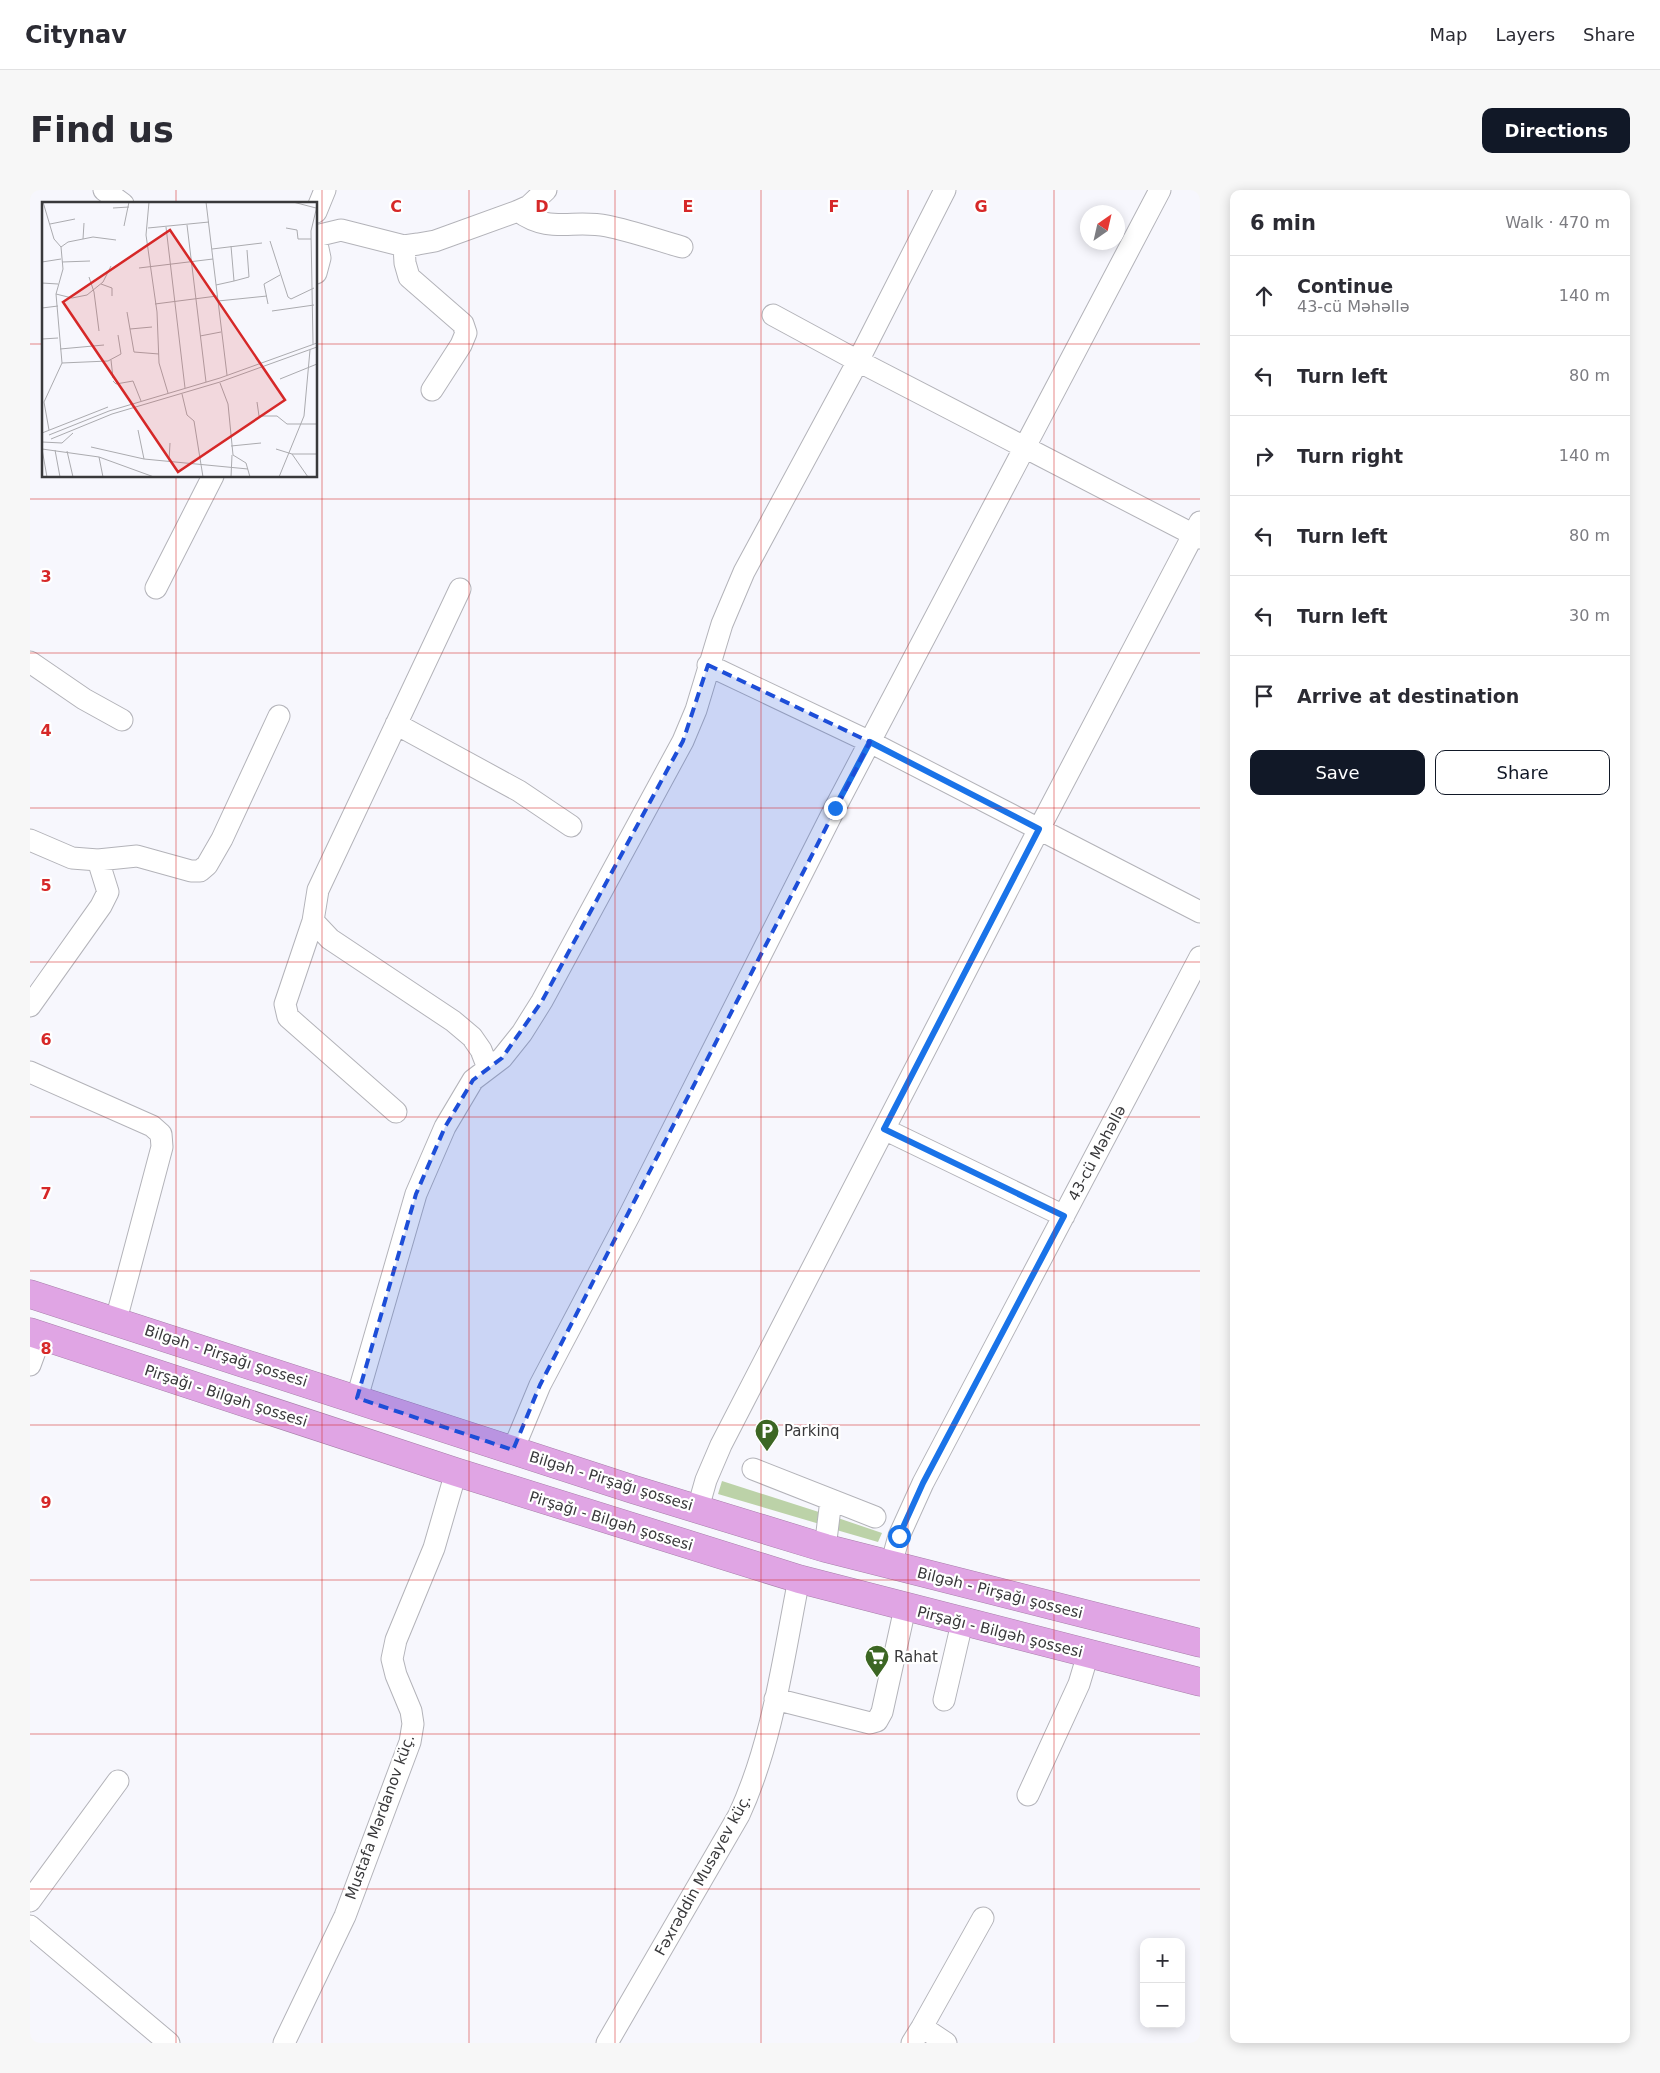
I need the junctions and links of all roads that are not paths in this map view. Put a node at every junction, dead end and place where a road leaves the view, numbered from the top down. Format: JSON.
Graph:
{"nodes":[{"id":1,"x":104,"y":190,"type":"edge"},
{"id":2,"x":325,"y":190,"type":"edge"},
{"id":3,"x":546,"y":190,"type":"edge"},
{"id":4,"x":944,"y":190,"type":"edge"},
{"id":5,"x":1160,"y":190,"type":"edge"},
{"id":6,"x":120,"y":202,"type":"edge"},
{"id":7,"x":318,"y":207,"type":"edge"},
{"id":8,"x":518,"y":211,"type":"junction"},
{"id":9,"x":318,"y":236,"type":"edge"},
{"id":10,"x":404,"y":246,"type":"junction"},
{"id":11,"x":682,"y":247,"type":"dead end"},
{"id":12,"x":318,"y":248,"type":"edge"},
{"id":13,"x":318,"y":266,"type":"edge"},
{"id":14,"x":773,"y":315,"type":"dead end"},
{"id":15,"x":858,"y":361,"type":"junction"},
{"id":16,"x":432,"y":390,"type":"dead end"},
{"id":17,"x":1026,"y":448,"type":"junction"},
{"id":18,"x":212,"y":478,"type":"edge"},
{"id":19,"x":1198,"y":531,"type":"edge"},
{"id":20,"x":156,"y":588,"type":"dead end"},
{"id":21,"x":460,"y":590,"type":"dead end"},
{"id":22,"x":30,"y":662,"type":"edge"},
{"id":23,"x":708,"y":666,"type":"junction"},
{"id":24,"x":280,"y":716,"type":"dead end"},
{"id":25,"x":122,"y":720,"type":"dead end"},
{"id":26,"x":396,"y":724,"type":"junction"},
{"id":27,"x":870,"y":742,"type":"junction"},
{"id":28,"x":571,"y":826,"type":"dead end"},
{"id":29,"x":1039,"y":829,"type":"junction"},
{"id":30,"x":30,"y":840,"type":"edge"},
{"id":31,"x":98,"y":860,"type":"junction"},
{"id":32,"x":1200,"y":912,"type":"edge"},
{"id":33,"x":313,"y":921,"type":"junction"},
{"id":34,"x":1198,"y":965,"type":"edge"},
{"id":35,"x":30,"y":1006,"type":"edge"},
{"id":36,"x":488,"y":1068,"type":"junction"},
{"id":37,"x":30,"y":1072,"type":"edge"},
{"id":38,"x":396,"y":1112,"type":"dead end"},
{"id":39,"x":884,"y":1129,"type":"junction"},
{"id":40,"x":1064,"y":1216,"type":"junction"},
{"id":41,"x":30,"y":1286,"type":"edge"},
{"id":42,"x":30,"y":1294,"type":"edge"},
{"id":43,"x":85,"y":1310,"type":"junction"},
{"id":44,"x":116,"y":1320,"type":"junction"},
{"id":45,"x":34,"y":1333,"type":"edge"},
{"id":46,"x":30,"y":1365,"type":"edge"},
{"id":47,"x":357,"y":1398,"type":"junction"},
{"id":48,"x":513,"y":1450,"type":"junction"},
{"id":49,"x":753,"y":1469,"type":"dead end"},
{"id":50,"x":456,"y":1472,"type":"junction"},
{"id":51,"x":831,"y":1500,"type":"junction"},
{"id":52,"x":698,"y":1508,"type":"junction"},
{"id":53,"x":875,"y":1517,"type":"dead end"},
{"id":54,"x":825,"y":1548,"type":"junction"},
{"id":55,"x":892,"y":1565,"type":"junction"},
{"id":56,"x":799,"y":1579,"type":"junction"},
{"id":57,"x":905,"y":1608,"type":"junction"},
{"id":58,"x":962,"y":1622,"type":"junction"},
{"id":59,"x":1200,"y":1643,"type":"edge"},
{"id":60,"x":1088,"y":1654,"type":"junction"},
{"id":61,"x":1200,"y":1682,"type":"edge"},
{"id":62,"x":775,"y":1699,"type":"junction"},
{"id":63,"x":944,"y":1700,"type":"dead end"},
{"id":64,"x":118,"y":1782,"type":"dead end"},
{"id":65,"x":1028,"y":1796,"type":"dead end"},
{"id":66,"x":30,"y":1901,"type":"edge"},
{"id":67,"x":983,"y":1918,"type":"dead end"},
{"id":68,"x":30,"y":1926,"type":"edge"},
{"id":69,"x":917,"y":2035,"type":"edge"},
{"id":70,"x":169,"y":2043,"type":"edge"},
{"id":71,"x":284,"y":2043,"type":"edge"},
{"id":72,"x":607,"y":2043,"type":"edge"},
{"id":73,"x":946,"y":2043,"type":"edge"}],
"edges":[{"from":1,"to":6,"type":"street"},
{"from":2,"to":7,"type":"street"},
{"from":3,"to":8,"type":"street"},
{"from":4,"to":15,"type":"street"},
{"from":5,"to":17,"type":"street"},
{"from":8,"to":10,"type":"street"},
{"from":8,"to":11,"type":"street"},
{"from":9,"to":10,"type":"street"},
{"from":10,"to":16,"type":"street"},
{"from":12,"to":13,"type":"street"},
{"from":14,"to":15,"type":"street"},
{"from":15,"to":17,"type":"street"},
{"from":15,"to":23,"type":"street"},
{"from":17,"to":19,"type":"street"},
{"from":17,"to":27,"type":"street"},
{"from":18,"to":20,"type":"street"},
{"from":19,"to":29,"type":"street"},
{"from":21,"to":26,"type":"street"},
{"from":22,"to":25,"type":"street"},
{"from":23,"to":27,"type":"street"},
{"from":23,"to":36,"type":"street"},
{"from":24,"to":31,"type":"street"},
{"from":26,"to":28,"type":"street"},
{"from":26,"to":33,"type":"street"},
{"from":27,"to":29,"type":"street"},
{"from":27,"to":48,"type":"street"},
{"from":29,"to":32,"type":"street"},
{"from":29,"to":39,"type":"street"},
{"from":30,"to":31,"type":"street"},
{"from":31,"to":35,"type":"street"},
{"from":33,"to":36,"type":"street"},
{"from":33,"to":38,"type":"street"},
{"from":34,"to":40,"type":"street","name":"43-cü Məhəllə"},
{"from":36,"to":47,"type":"street"},
{"from":37,"to":44,"type":"street"},
{"from":39,"to":40,"type":"street"},
{"from":39,"to":52,"type":"street"},
{"from":40,"to":55,"type":"street","name":"43-cü Məhəllə"},
{"from":41,"to":43,"type":"highway"},
{"from":42,"to":43,"type":"highway","name":"Bilgəh - Pirşağı şossesi"},
{"from":43,"to":44,"type":"highway","name":"Bilgəh - Pirşağı şossesi"},
{"from":44,"to":47,"type":"highway","name":"Bilgəh - Pirşağı şossesi"},
{"from":45,"to":46,"type":"street"},
{"from":45,"to":50,"type":"highway","name":"Pirşağı - Bilgəh şossesi"},
{"from":47,"to":48,"type":"highway","name":"Bilgəh - Pirşağı şossesi"},
{"from":48,"to":52,"type":"highway","name":"Bilgəh - Pirşağı şossesi"},
{"from":49,"to":51,"type":"street"},
{"from":50,"to":56,"type":"highway","name":"Pirşağı - Bilgəh şossesi"},
{"from":50,"to":71,"type":"street","name":"Mustafa Mərdanov küç."},
{"from":51,"to":53,"type":"street"},
{"from":51,"to":54,"type":"street"},
{"from":52,"to":54,"type":"highway","name":"Bilgəh - Pirşağı şossesi"},
{"from":54,"to":55,"type":"highway","name":"Bilgəh - Pirşağı şossesi"},
{"from":55,"to":59,"type":"highway","name":"Bilgəh - Pirşağı şossesi"},
{"from":56,"to":57,"type":"highway","name":"Pirşağı - Bilgəh şossesi"},
{"from":56,"to":62,"type":"street","name":"Fəxrəddin Musayev küç."},
{"from":57,"to":58,"type":"highway","name":"Pirşağı - Bilgəh şossesi"},
{"from":57,"to":62,"type":"street"},
{"from":58,"to":60,"type":"highway","name":"Pirşağı - Bilgəh şossesi"},
{"from":58,"to":63,"type":"street"},
{"from":60,"to":61,"type":"highway","name":"Pirşağı - Bilgəh şossesi"},
{"from":60,"to":65,"type":"street"},
{"from":62,"to":72,"type":"street","name":"Fəxrəddin Musayev küç."},
{"from":64,"to":66,"type":"street"},
{"from":67,"to":69,"type":"street"},
{"from":68,"to":70,"type":"street"},
{"from":69,"to":73,"type":"street"}]}
